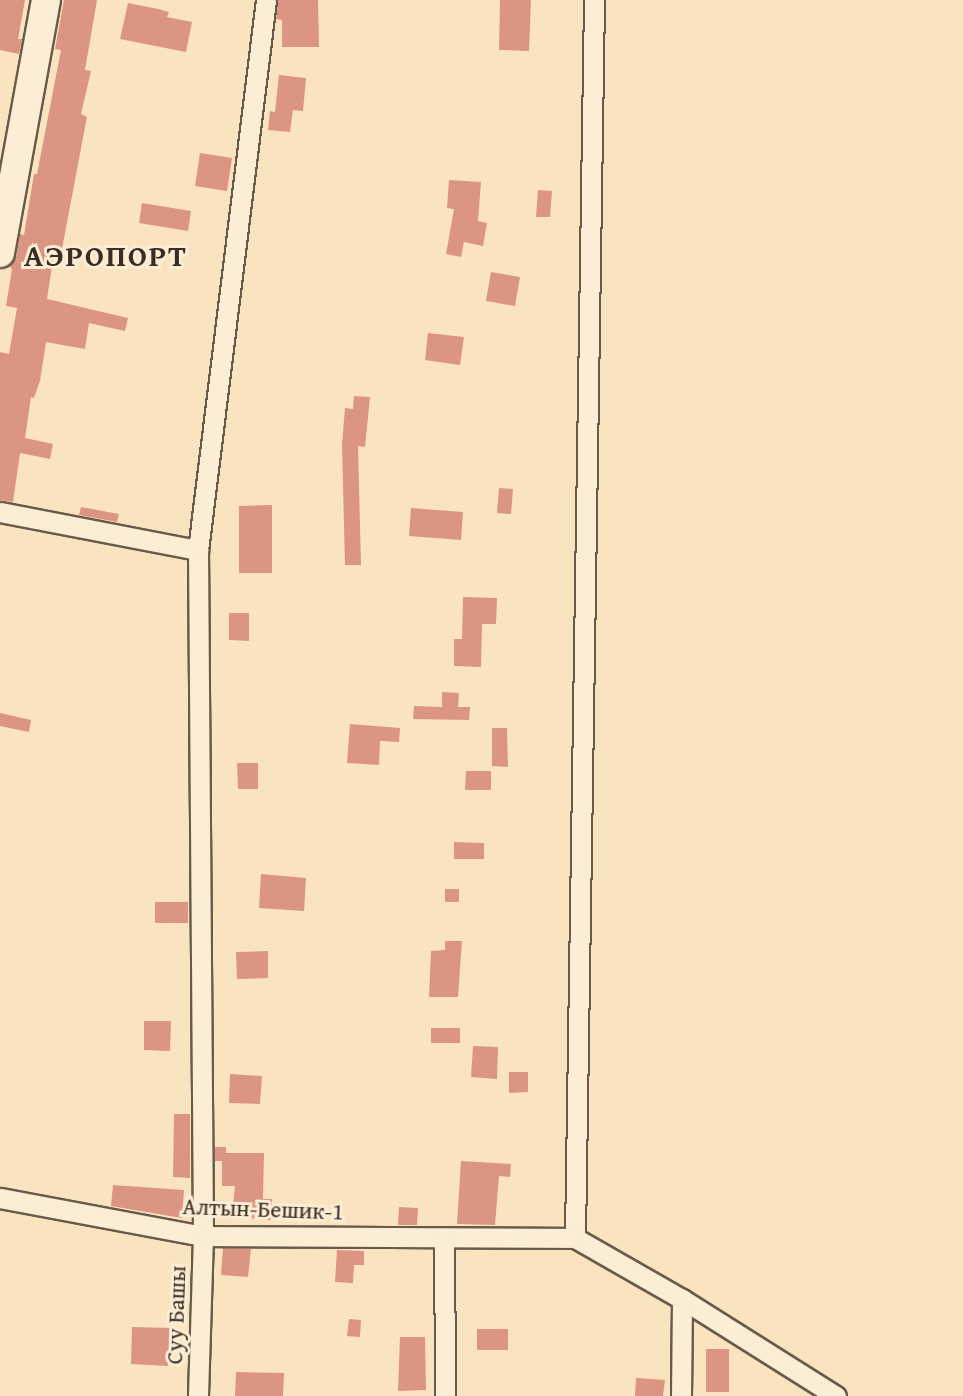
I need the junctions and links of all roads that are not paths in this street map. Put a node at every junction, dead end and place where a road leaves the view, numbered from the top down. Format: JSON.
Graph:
{"nodes":[{"id":1,"x":46,"y":0,"type":"edge"},
{"id":2,"x":266,"y":0,"type":"edge"},
{"id":3,"x":594,"y":0,"type":"edge"},
{"id":4,"x":0,"y":253,"type":"edge"},
{"id":5,"x":0,"y":512,"type":"edge"},
{"id":6,"x":198,"y":550,"type":"junction"},
{"id":7,"x":0,"y":1198,"type":"edge"},
{"id":8,"x":203,"y":1236,"type":"junction"},
{"id":9,"x":575,"y":1238,"type":"junction"},
{"id":10,"x":444,"y":1239,"type":"junction"},
{"id":11,"x":682,"y":1299,"type":"junction"},
{"id":12,"x":198,"y":1396,"type":"edge"},
{"id":13,"x":445,"y":1396,"type":"edge"},
{"id":14,"x":681,"y":1396,"type":"edge"},
{"id":15,"x":836,"y":1396,"type":"edge"}],
"edges":[{"from":1,"to":4,"type":"street"},
{"from":2,"to":6,"type":"street","name":"Суу Башы"},
{"from":3,"to":9,"type":"street"},
{"from":5,"to":6,"type":"street"},
{"from":6,"to":8,"type":"street","name":"Суу Башы"},
{"from":7,"to":8,"type":"street","name":"Алтын-Бешик-1"},
{"from":8,"to":10,"type":"street","name":"Алтын-Бешик-1"},
{"from":8,"to":12,"type":"street","name":"Суу Башы"},
{"from":9,"to":10,"type":"street","name":"Алтын-Бешик-1"},
{"from":9,"to":11,"type":"street"},
{"from":10,"to":13,"type":"street"},
{"from":11,"to":14,"type":"street"},
{"from":11,"to":15,"type":"street"}]}
